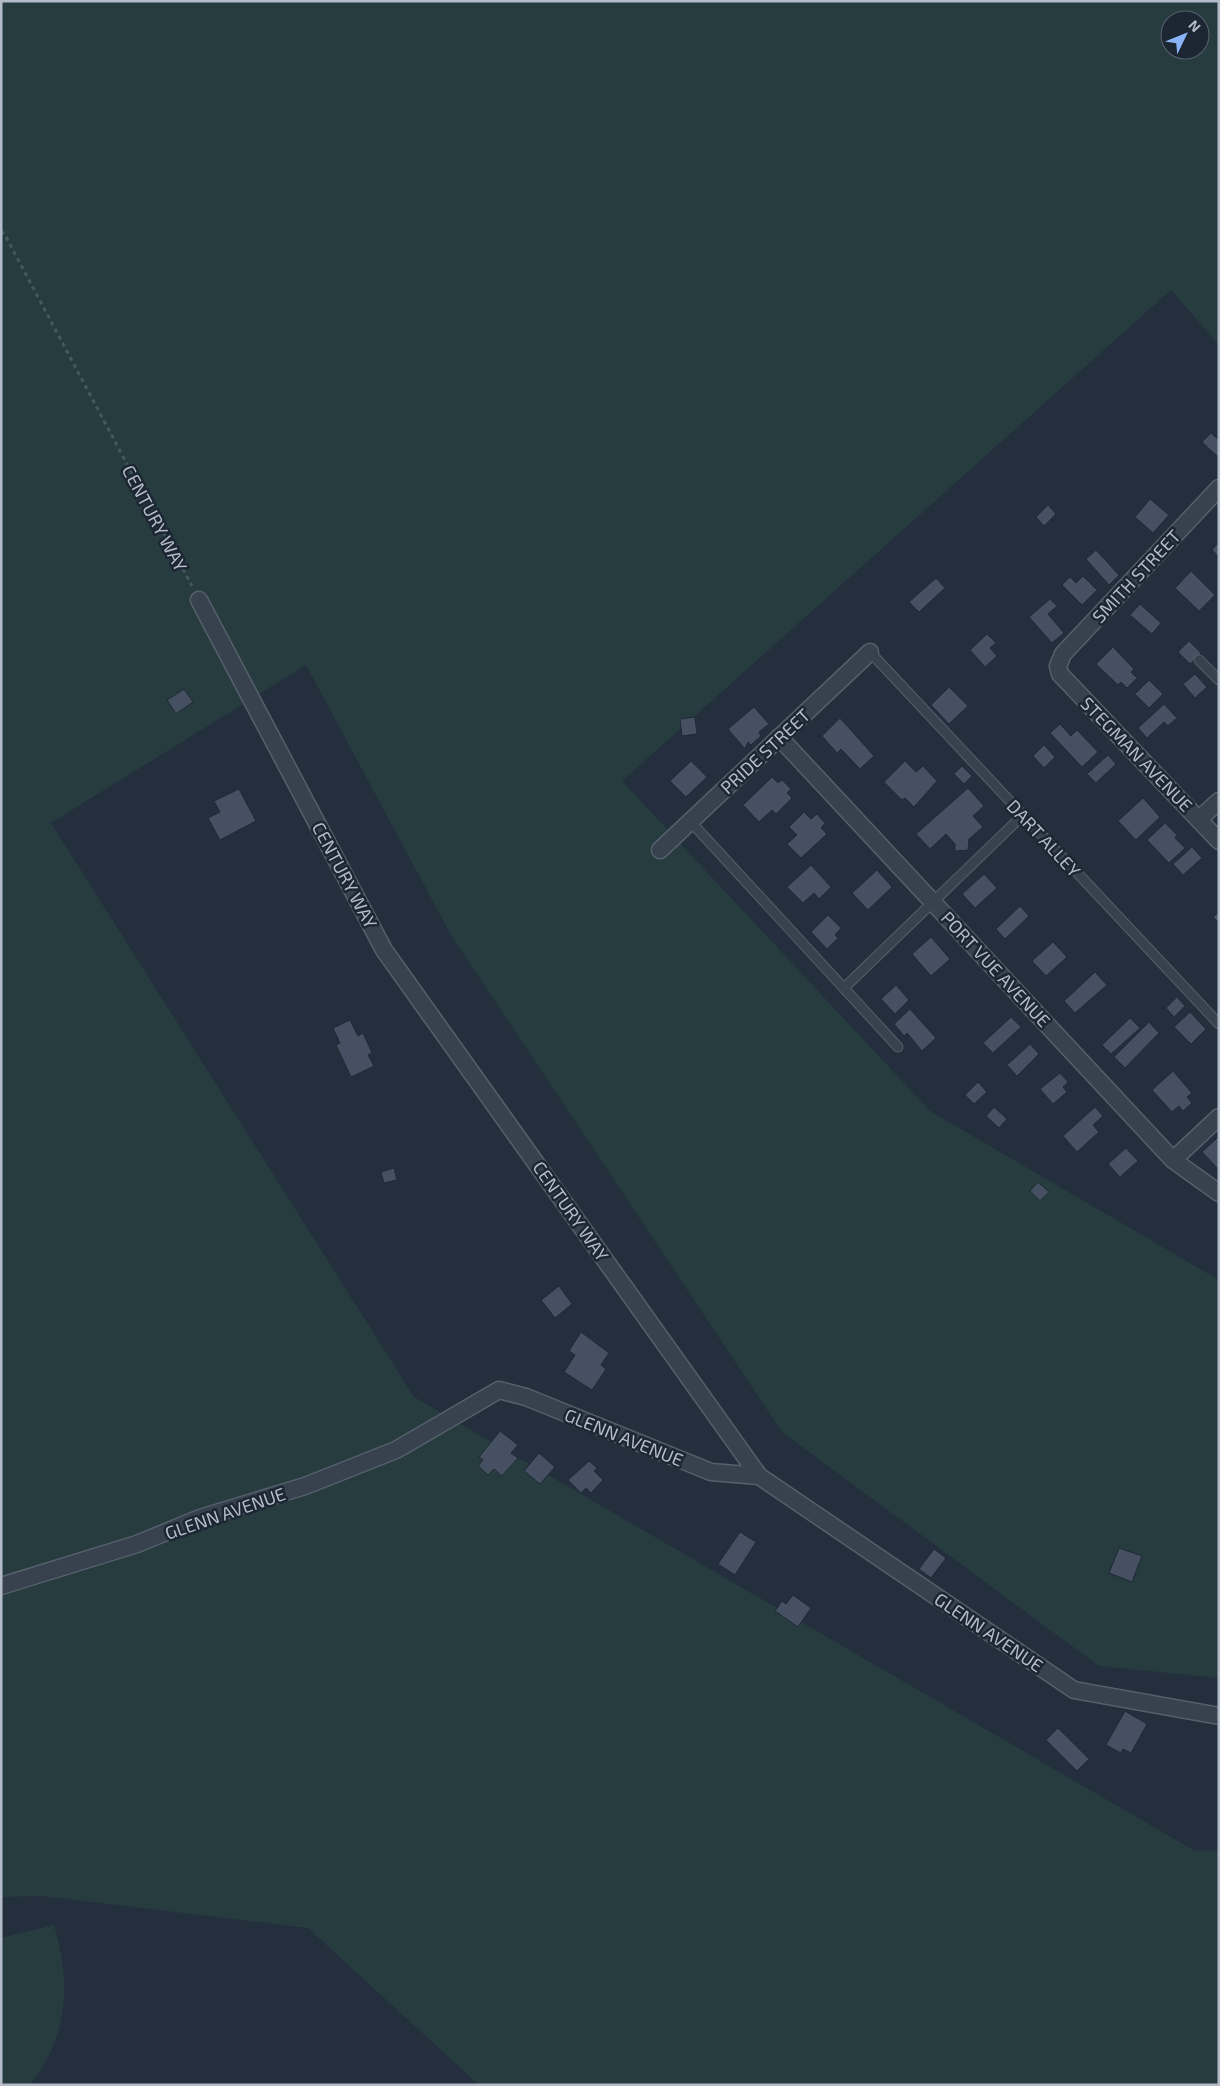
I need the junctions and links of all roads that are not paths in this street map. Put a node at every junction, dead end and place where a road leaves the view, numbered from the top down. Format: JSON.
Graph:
{"nodes":[{"id":1,"x":1219,"y":488,"type":"edge"},
{"id":2,"x":199,"y":600,"type":"road end"},
{"id":3,"x":870,"y":652,"type":"joint"},
{"id":4,"x":1199,"y":660,"type":"dead end"},
{"id":5,"x":1058,"y":666,"type":"joint"},
{"id":6,"x":1219,"y":680,"type":"edge"},
{"id":7,"x":779,"y":737,"type":"junction"},
{"id":8,"x":1219,"y":801,"type":"edge"},
{"id":9,"x":1023,"y":816,"type":"junction"},
{"id":10,"x":1199,"y":820,"type":"junction"},
{"id":11,"x":690,"y":821,"type":"junction"},
{"id":12,"x":1219,"y":841,"type":"edge"},
{"id":13,"x":660,"y":850,"type":"dead end"},
{"id":14,"x":934,"y":902,"type":"junction"},
{"id":15,"x":844,"y":988,"type":"junction"},
{"id":16,"x":1219,"y":1024,"type":"edge"},
{"id":17,"x":898,"y":1047,"type":"dead end"},
{"id":18,"x":1219,"y":1117,"type":"edge"},
{"id":19,"x":1173,"y":1160,"type":"junction"},
{"id":20,"x":1219,"y":1193,"type":"edge"},
{"id":21,"x":759,"y":1476,"type":"junction"},
{"id":22,"x":1,"y":1586,"type":"edge"},
{"id":23,"x":1219,"y":1716,"type":"edge"}],
"edges":[{"from":1,"to":5,"type":"street","name":"SMITH STREET"},
{"from":2,"to":21,"type":"street","name":"CENTURY WAY"},
{"from":3,"to":7,"type":"street","name":"PRIDE STREET"},
{"from":3,"to":9,"type":"lane","name":"DART ALLEY"},
{"from":4,"to":6,"type":"lane"},
{"from":5,"to":10,"type":"street","name":"STEGMAN AVENUE"},
{"from":7,"to":11,"type":"street","name":"PRIDE STREET"},
{"from":7,"to":14,"type":"street","name":"PORT VUE AVENUE"},
{"from":8,"to":10,"type":"street"},
{"from":9,"to":14,"type":"lane"},
{"from":9,"to":16,"type":"lane","name":"DART ALLEY"},
{"from":10,"to":12,"type":"street","name":"STEGMAN AVENUE"},
{"from":11,"to":13,"type":"street","name":"PRIDE STREET"},
{"from":11,"to":15,"type":"lane"},
{"from":14,"to":15,"type":"lane"},
{"from":14,"to":19,"type":"street","name":"PORT VUE AVENUE"},
{"from":15,"to":17,"type":"lane"},
{"from":18,"to":19,"type":"street"},
{"from":19,"to":20,"type":"street","name":"PORT VUE AVENUE"},
{"from":21,"to":22,"type":"street","name":"GLENN AVENUE"},
{"from":21,"to":23,"type":"street","name":"GLENN AVENUE"}]}
